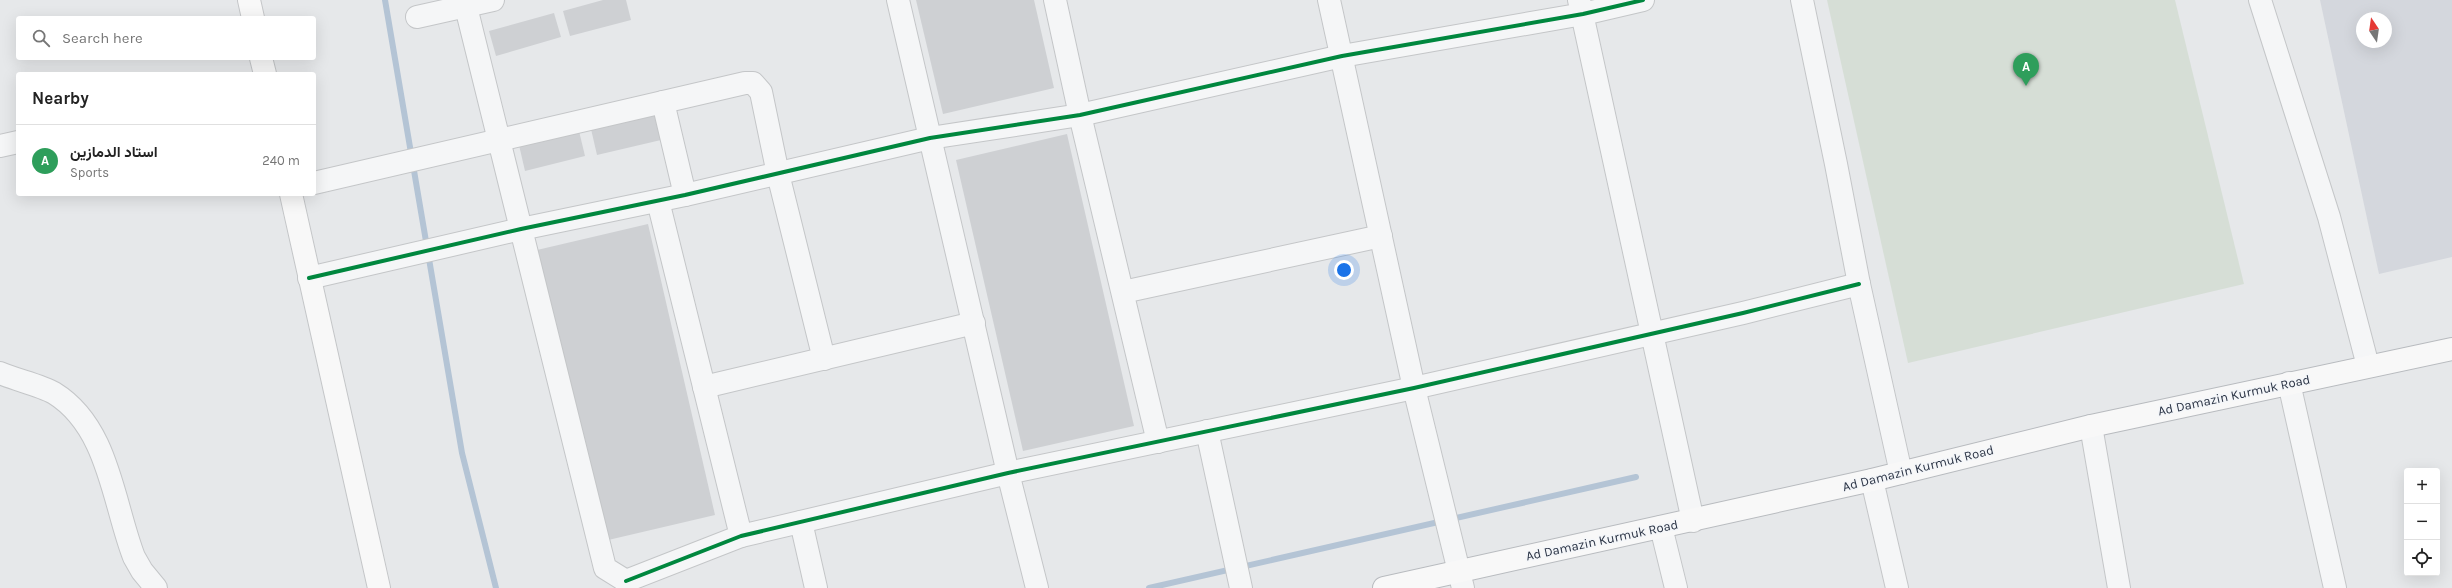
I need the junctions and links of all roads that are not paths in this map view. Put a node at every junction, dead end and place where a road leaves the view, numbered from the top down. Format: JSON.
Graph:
{"nodes":[{"id":1,"x":249,"y":0,"type":"edge"},
{"id":2,"x":493,"y":0,"type":"edge"},
{"id":3,"x":898,"y":0,"type":"edge"},
{"id":4,"x":1055,"y":0,"type":"edge"},
{"id":5,"x":1329,"y":0,"type":"edge"},
{"id":6,"x":1643,"y":0,"type":"edge"},
{"id":7,"x":1802,"y":0,"type":"edge"},
{"id":8,"x":2260,"y":0,"type":"edge"},
{"id":9,"x":466,"y":7,"type":"junction"},
{"id":10,"x":1581,"y":7,"type":"edge"},
{"id":11,"x":253,"y":16,"type":"edge"},
{"id":12,"x":417,"y":17,"type":"dead end"},
{"id":13,"x":1342,"y":56,"type":"junction"},
{"id":14,"x":262,"y":60,"type":"edge"},
{"id":15,"x":264,"y":72,"type":"edge"},
{"id":16,"x":663,"y":102,"type":"junction"},
{"id":17,"x":1080,"y":115,"type":"junction"},
{"id":18,"x":930,"y":138,"type":"junction"},
{"id":19,"x":499,"y":140,"type":"junction"},
{"id":20,"x":16,"y":142,"type":"edge"},
{"id":21,"x":0,"y":146,"type":"edge"},
{"id":22,"x":778,"y":174,"type":"junction"},
{"id":23,"x":316,"y":183,"type":"edge"},
{"id":24,"x":686,"y":195,"type":"junction"},
{"id":25,"x":291,"y":196,"type":"edge"},
{"id":26,"x":658,"y":201,"type":"junction"},
{"id":27,"x":521,"y":229,"type":"junction"},
{"id":28,"x":1381,"y":236,"type":"junction"},
{"id":29,"x":309,"y":278,"type":"junction"},
{"id":30,"x":1859,"y":284,"type":"junction"},
{"id":31,"x":1123,"y":292,"type":"junction"},
{"id":32,"x":974,"y":323,"type":"junction"},
{"id":33,"x":1651,"y":332,"type":"junction"},
{"id":34,"x":2452,"y":349,"type":"edge"},
{"id":35,"x":824,"y":359,"type":"junction"},
{"id":36,"x":2368,"y":366,"type":"junction"},
{"id":37,"x":0,"y":373,"type":"edge"},
{"id":38,"x":2289,"y":383,"type":"junction"},
{"id":39,"x":704,"y":387,"type":"junction"},
{"id":40,"x":1414,"y":388,"type":"junction"},
{"id":41,"x":2091,"y":426,"type":"junction"},
{"id":42,"x":1207,"y":432,"type":"junction"},
{"id":43,"x":1158,"y":442,"type":"junction"},
{"id":44,"x":1008,"y":473,"type":"junction"},
{"id":45,"x":1901,"y":473,"type":"junction"},
{"id":46,"x":1872,"y":480,"type":"junction"},
{"id":47,"x":1693,"y":521,"type":"junction"},
{"id":48,"x":801,"y":522,"type":"junction"},
{"id":49,"x":1661,"y":527,"type":"junction"},
{"id":50,"x":741,"y":536,"type":"junction"},
{"id":51,"x":1461,"y":580,"type":"edge"},
{"id":52,"x":627,"y":585,"type":"edge"},
{"id":53,"x":156,"y":588,"type":"edge"},
{"id":54,"x":380,"y":588,"type":"edge"},
{"id":55,"x":816,"y":588,"type":"edge"},
{"id":56,"x":1038,"y":588,"type":"edge"},
{"id":57,"x":1241,"y":588,"type":"edge"},
{"id":58,"x":1384,"y":588,"type":"edge"},
{"id":59,"x":1676,"y":588,"type":"edge"},
{"id":60,"x":1897,"y":588,"type":"edge"},
{"id":61,"x":2119,"y":588,"type":"edge"},
{"id":62,"x":2335,"y":588,"type":"edge"}],
"edges":[{"from":1,"to":11,"type":"main road"},
{"from":2,"to":9,"type":"street"},
{"from":3,"to":18,"type":"street"},
{"from":4,"to":17,"type":"street"},
{"from":5,"to":13,"type":"street"},
{"from":6,"to":10,"type":"street"},
{"from":7,"to":30,"type":"street"},
{"from":8,"to":36,"type":"street"},
{"from":9,"to":12,"type":"street"},
{"from":9,"to":19,"type":"street"},
{"from":10,"to":13,"type":"street"},
{"from":10,"to":33,"type":"street"},
{"from":13,"to":17,"type":"street"},
{"from":13,"to":28,"type":"street"},
{"from":14,"to":15,"type":"main road"},
{"from":16,"to":19,"type":"street"},
{"from":16,"to":22,"type":"street"},
{"from":16,"to":24,"type":"street"},
{"from":17,"to":18,"type":"street"},
{"from":17,"to":31,"type":"street"},
{"from":18,"to":22,"type":"street"},
{"from":18,"to":32,"type":"street"},
{"from":19,"to":23,"type":"street"},
{"from":19,"to":27,"type":"street"},
{"from":20,"to":21,"type":"street"},
{"from":22,"to":24,"type":"street"},
{"from":22,"to":35,"type":"street"},
{"from":24,"to":26,"type":"street"},
{"from":25,"to":29,"type":"main road"},
{"from":26,"to":27,"type":"street"},
{"from":26,"to":39,"type":"street"},
{"from":27,"to":29,"type":"street"},
{"from":27,"to":52,"type":"street"},
{"from":28,"to":31,"type":"street"},
{"from":28,"to":40,"type":"street"},
{"from":29,"to":54,"type":"main road"},
{"from":30,"to":33,"type":"street"},
{"from":30,"to":45,"type":"street"},
{"from":31,"to":43,"type":"street"},
{"from":32,"to":35,"type":"street"},
{"from":32,"to":44,"type":"street"},
{"from":33,"to":40,"type":"street"},
{"from":33,"to":47,"type":"street"},
{"from":34,"to":36,"type":"main road","name":"Ad Damazin Kurmuk Road"},
{"from":35,"to":39,"type":"street"},
{"from":36,"to":38,"type":"main road","name":"Ad Damazin Kurmuk Road"},
{"from":37,"to":53,"type":"street"},
{"from":38,"to":41,"type":"main road","name":"Ad Damazin Kurmuk Road"},
{"from":38,"to":62,"type":"street"},
{"from":39,"to":50,"type":"street"},
{"from":40,"to":42,"type":"street"},
{"from":40,"to":51,"type":"street"},
{"from":41,"to":45,"type":"main road","name":"Ad Damazin Kurmuk Road"},
{"from":41,"to":61,"type":"street"},
{"from":42,"to":43,"type":"street"},
{"from":42,"to":57,"type":"street"},
{"from":43,"to":44,"type":"street"},
{"from":44,"to":48,"type":"street"},
{"from":44,"to":56,"type":"street"},
{"from":45,"to":46,"type":"main road","name":"Ad Damazin Kurmuk Road"},
{"from":46,"to":47,"type":"main road","name":"Ad Damazin Kurmuk Road"},
{"from":46,"to":60,"type":"street"},
{"from":47,"to":49,"type":"main road","name":"Ad Damazin Kurmuk Road"},
{"from":48,"to":50,"type":"street"},
{"from":48,"to":55,"type":"street"},
{"from":49,"to":51,"type":"main road","name":"Ad Damazin Kurmuk Road"},
{"from":49,"to":59,"type":"street"},
{"from":50,"to":52,"type":"street"},
{"from":51,"to":58,"type":"main road","name":"Ad Damazin Kurmuk Road"}]}
